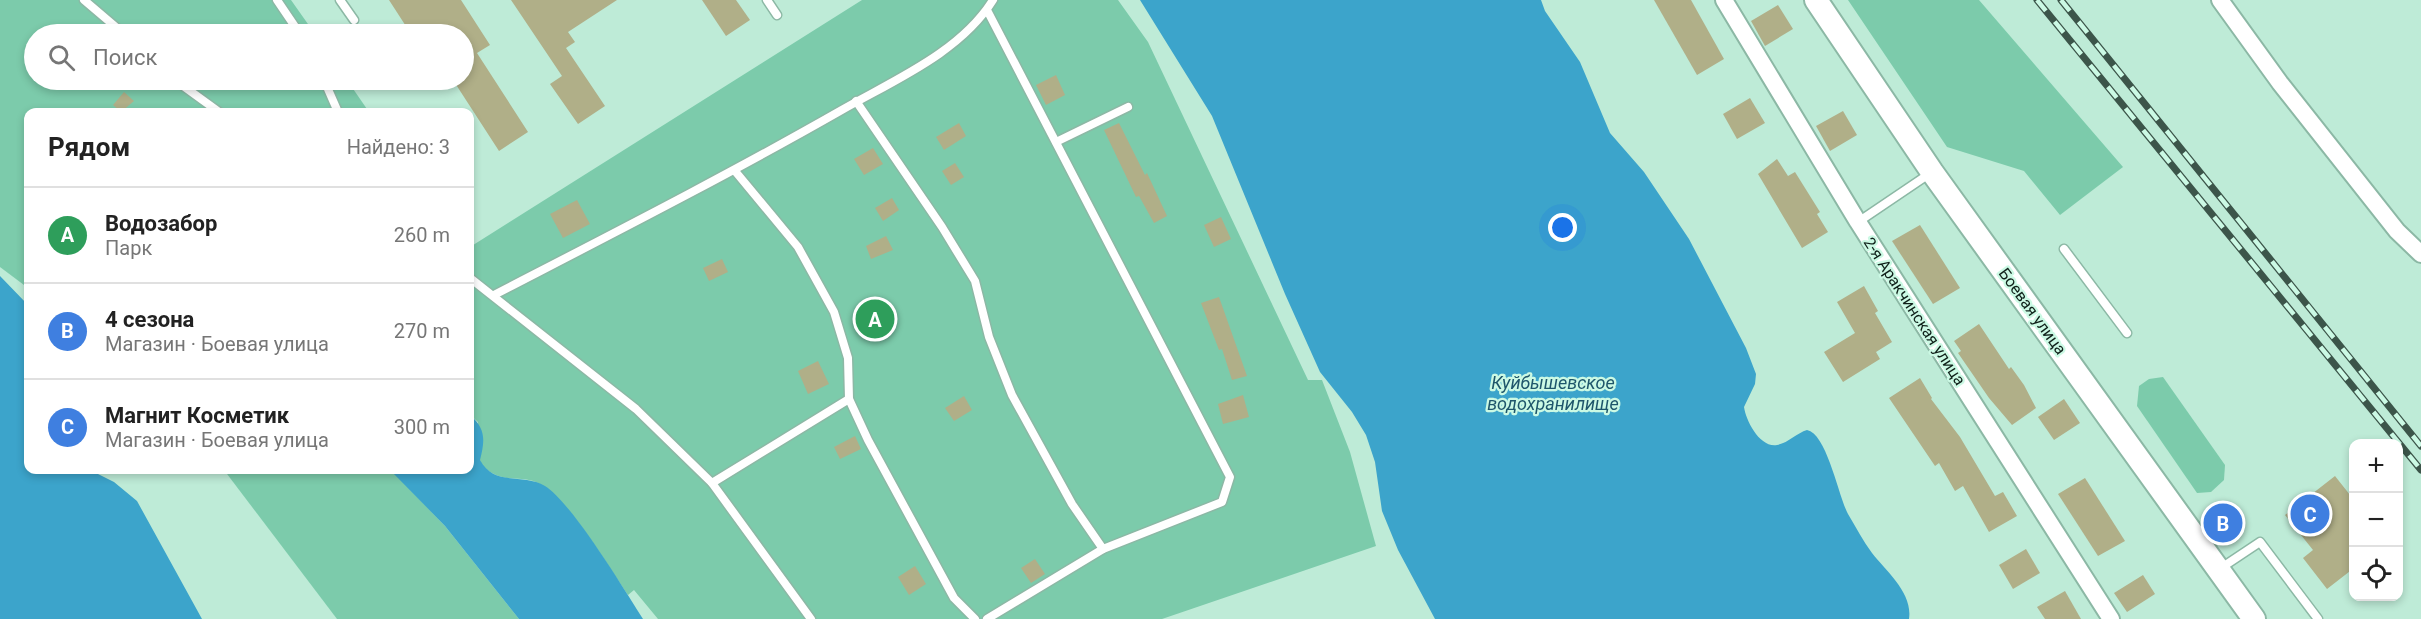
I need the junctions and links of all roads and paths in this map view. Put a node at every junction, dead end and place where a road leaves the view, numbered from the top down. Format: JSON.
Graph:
{"nodes":[{"id":1,"x":84,"y":0,"type":"edge"},
{"id":2,"x":277,"y":0,"type":"edge"},
{"id":3,"x":340,"y":0,"type":"edge"},
{"id":4,"x":767,"y":0,"type":"edge"},
{"id":5,"x":993,"y":0,"type":"edge"},
{"id":6,"x":1724,"y":0,"type":"edge"},
{"id":7,"x":1816,"y":0,"type":"edge"},
{"id":8,"x":2220,"y":0,"type":"edge"},
{"id":9,"x":987,"y":10,"type":"junction"},
{"id":10,"x":777,"y":15,"type":"dead end"},
{"id":11,"x":354,"y":20,"type":"dead end"},
{"id":12,"x":112,"y":24,"type":"edge"},
{"id":13,"x":293,"y":24,"type":"edge"},
{"id":14,"x":189,"y":90,"type":"edge"},
{"id":15,"x":328,"y":90,"type":"edge"},
{"id":16,"x":856,"y":101,"type":"junction"},
{"id":17,"x":1128,"y":106,"type":"dead end"},
{"id":18,"x":214,"y":108,"type":"edge"},
{"id":19,"x":336,"y":108,"type":"edge"},
{"id":20,"x":1056,"y":142,"type":"junction"},
{"id":21,"x":735,"y":171,"type":"junction"},
{"id":22,"x":1932,"y":172,"type":"junction"},
{"id":23,"x":1858,"y":222,"type":"junction"},
{"id":24,"x":2064,"y":249,"type":"dead end"},
{"id":25,"x":2421,"y":254,"type":"edge"},
{"id":26,"x":474,"y":281,"type":"edge"},
{"id":27,"x":494,"y":295,"type":"junction"},
{"id":28,"x":2127,"y":333,"type":"dead end"},
{"id":29,"x":849,"y":399,"type":"junction"},
{"id":30,"x":712,"y":483,"type":"junction"},
{"id":31,"x":1103,"y":549,"type":"junction"},
{"id":32,"x":2219,"y":570,"type":"junction"},
{"id":33,"x":2249,"y":617,"type":"edge"},
{"id":34,"x":810,"y":619,"type":"edge"},
{"id":35,"x":975,"y":619,"type":"edge"},
{"id":36,"x":987,"y":619,"type":"edge"},
{"id":37,"x":2111,"y":619,"type":"edge"},
{"id":38,"x":2318,"y":619,"type":"edge"}],
"edges":[{"from":1,"to":12,"type":"lane"},
{"from":2,"to":13,"type":"lane"},
{"from":3,"to":11,"type":"lane"},
{"from":4,"to":10,"type":"lane"},
{"from":5,"to":9,"type":"lane"},
{"from":6,"to":23,"type":"street","name":"2-я Аракчинская улица"},
{"from":7,"to":22,"type":"main road","name":"Боевая улица"},
{"from":8,"to":25,"type":"street"},
{"from":9,"to":16,"type":"lane"},
{"from":9,"to":20,"type":"lane"},
{"from":14,"to":18,"type":"lane"},
{"from":15,"to":19,"type":"lane"},
{"from":16,"to":21,"type":"lane"},
{"from":16,"to":31,"type":"lane"},
{"from":17,"to":20,"type":"lane"},
{"from":20,"to":31,"type":"lane"},
{"from":21,"to":27,"type":"lane"},
{"from":21,"to":29,"type":"lane"},
{"from":22,"to":23,"type":"lane"},
{"from":22,"to":32,"type":"main road","name":"Боевая улица"},
{"from":23,"to":37,"type":"street","name":"2-я Аракчинская улица"},
{"from":24,"to":28,"type":"lane"},
{"from":26,"to":27,"type":"lane"},
{"from":27,"to":30,"type":"lane"},
{"from":29,"to":30,"type":"lane"},
{"from":29,"to":35,"type":"lane"},
{"from":30,"to":34,"type":"lane"},
{"from":31,"to":36,"type":"lane"},
{"from":32,"to":33,"type":"main road","name":"Боевая улица"},
{"from":32,"to":38,"type":"lane"}]}
